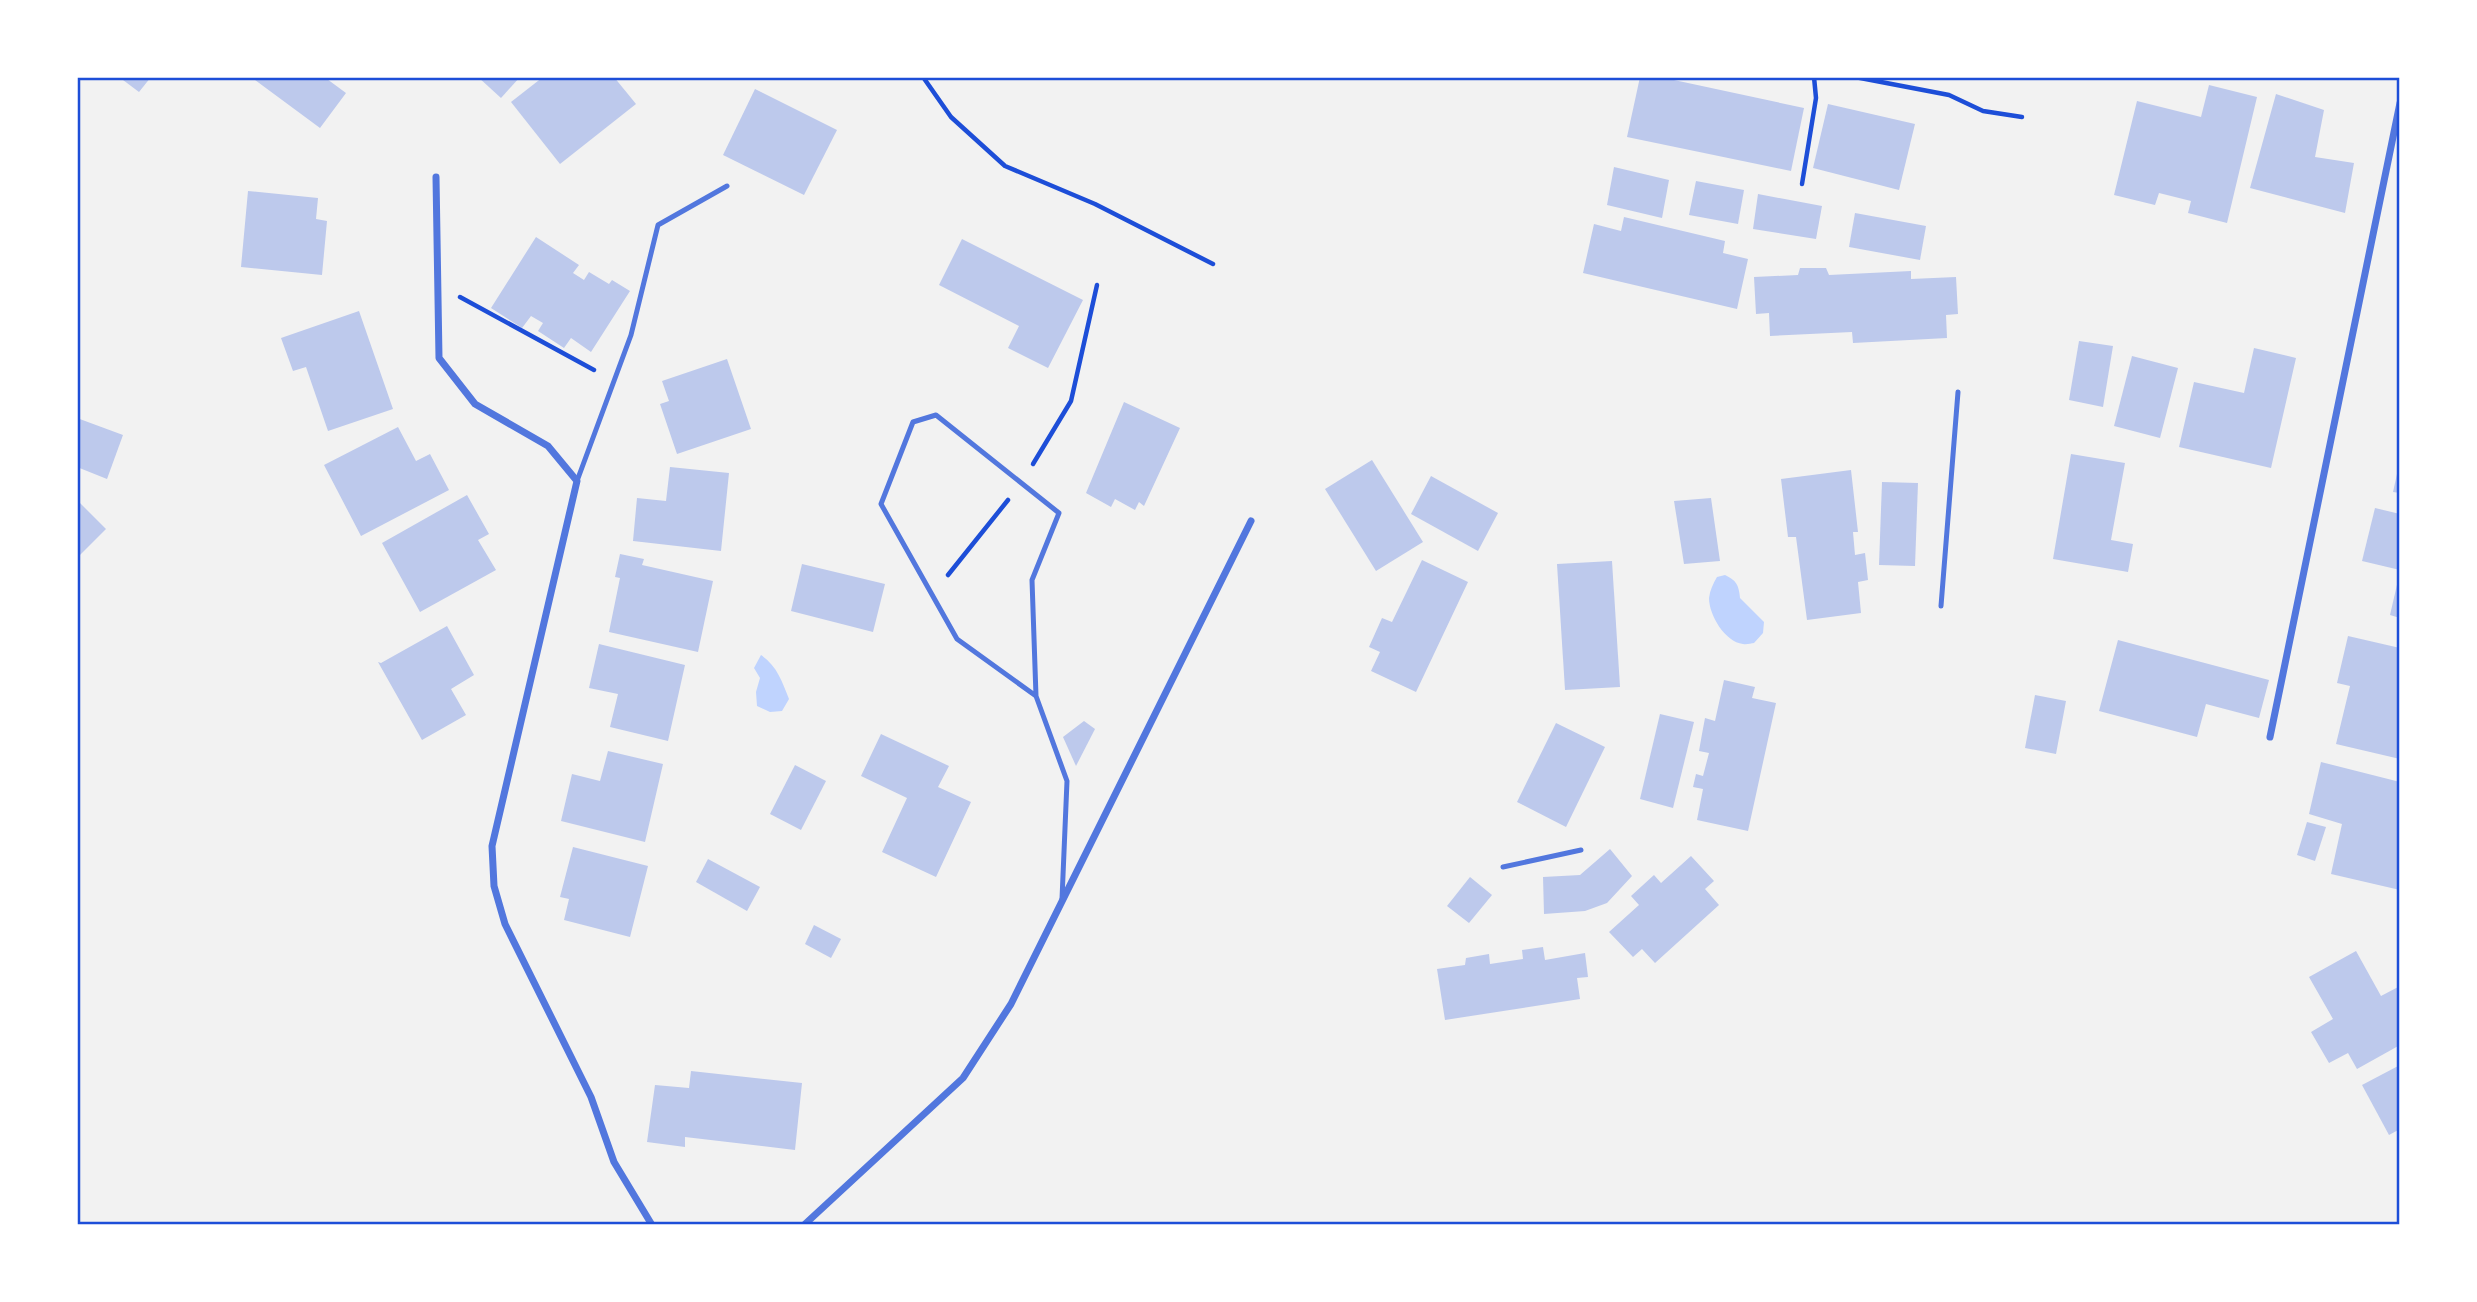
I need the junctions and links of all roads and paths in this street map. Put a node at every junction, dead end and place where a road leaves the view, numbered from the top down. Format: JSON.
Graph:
{"nodes":[{"id":1,"x":923,"y":77,"type":"edge"},
{"id":2,"x":1814,"y":77,"type":"edge"},
{"id":3,"x":1855,"y":77,"type":"edge"},
{"id":4,"x":2400,"y":103,"type":"edge"},
{"id":5,"x":2022,"y":117,"type":"dead end"},
{"id":6,"x":436,"y":177,"type":"dead end"},
{"id":7,"x":1801,"y":184,"type":"dead end"},
{"id":8,"x":727,"y":186,"type":"dead end"},
{"id":9,"x":1213,"y":264,"type":"dead end"},
{"id":10,"x":438,"y":285,"type":"junction"},
{"id":11,"x":1097,"y":285,"type":"dead end"},
{"id":12,"x":614,"y":380,"type":"junction"},
{"id":13,"x":1958,"y":392,"type":"dead end"},
{"id":14,"x":577,"y":481,"type":"junction"},
{"id":15,"x":1022,"y":483,"type":"junction"},
{"id":16,"x":1251,"y":521,"type":"dead end"},
{"id":17,"x":932,"y":595,"type":"junction"},
{"id":18,"x":1941,"y":606,"type":"dead end"},
{"id":19,"x":1036,"y":696,"type":"junction"},
{"id":20,"x":2270,"y":737,"type":"dead end"},
{"id":21,"x":1581,"y":850,"type":"dead end"},
{"id":22,"x":1503,"y":867,"type":"dead end"},
{"id":23,"x":1062,"y":902,"type":"junction"},
{"id":24,"x":652,"y":1225,"type":"edge"},
{"id":25,"x":804,"y":1225,"type":"edge"}],
"edges":[{"from":1,"to":9,"type":"path"},
{"from":2,"to":7,"type":"path"},
{"from":3,"to":5,"type":"path"},
{"from":4,"to":20,"type":"street"},
{"from":6,"to":10,"type":"street"},
{"from":8,"to":12,"type":"lane"},
{"from":10,"to":12,"type":"path"},
{"from":10,"to":14,"type":"street"},
{"from":11,"to":15,"type":"path"},
{"from":12,"to":14,"type":"lane"},
{"from":13,"to":18,"type":"lane"},
{"from":14,"to":24,"type":"street"},
{"from":15,"to":17,"type":"path"},
{"from":15,"to":17,"type":"lane"},
{"from":15,"to":19,"type":"lane"},
{"from":16,"to":23,"type":"street"},
{"from":17,"to":19,"type":"lane"},
{"from":19,"to":23,"type":"lane"},
{"from":21,"to":22,"type":"lane"},
{"from":23,"to":25,"type":"street"}]}
